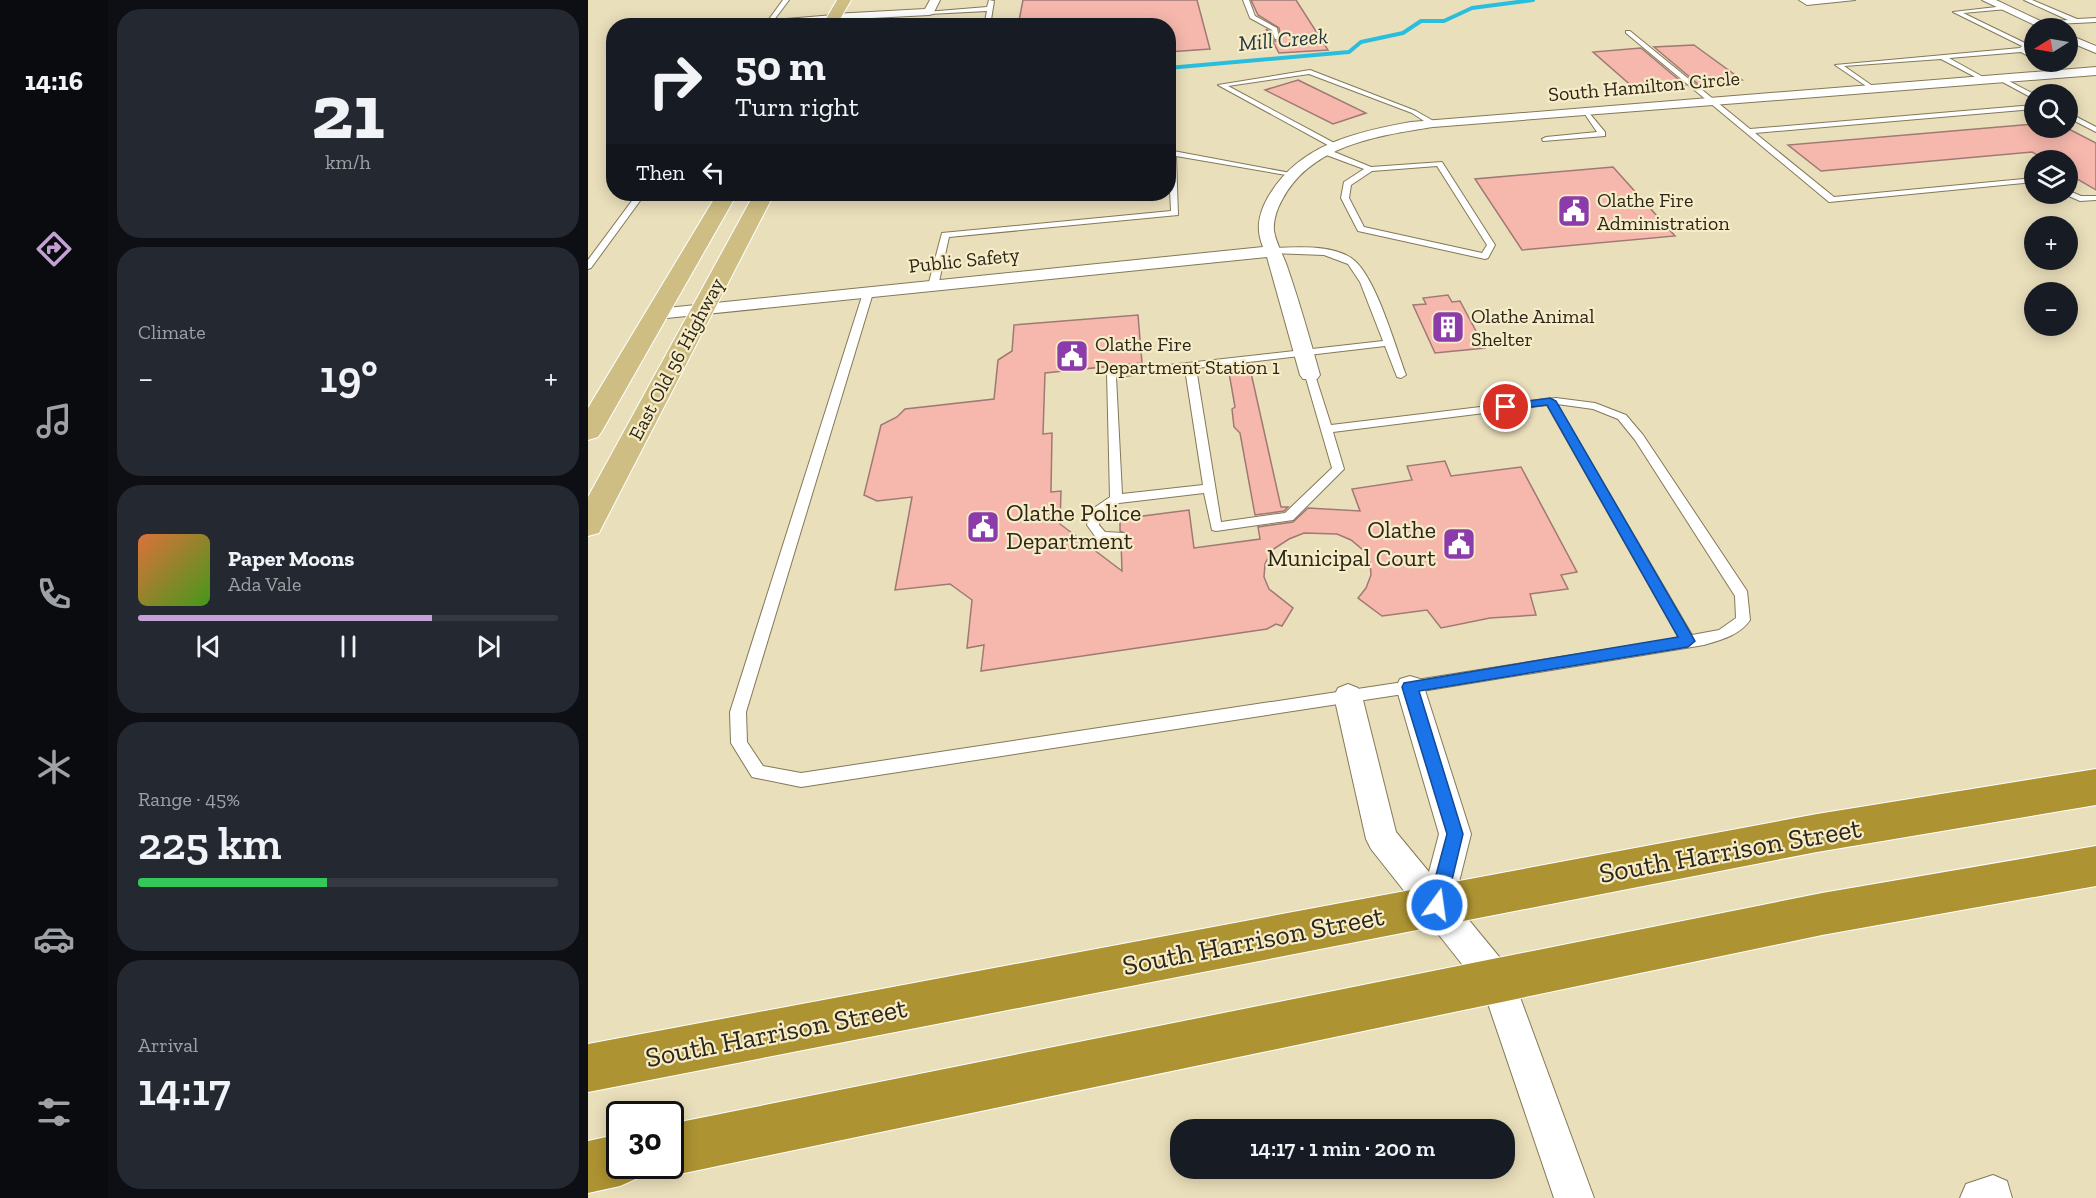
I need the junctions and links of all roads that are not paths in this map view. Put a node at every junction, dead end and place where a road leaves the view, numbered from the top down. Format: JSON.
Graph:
{"nodes":[{"id":1,"x":786,"y":0,"type":"edge"},
{"id":2,"x":844,"y":0,"type":"edge"},
{"id":3,"x":866,"y":0,"type":"edge"},
{"id":4,"x":935,"y":0,"type":"edge"},
{"id":5,"x":991,"y":0,"type":"edge"},
{"id":6,"x":1246,"y":0,"type":"edge"},
{"id":7,"x":1802,"y":0,"type":"edge"},
{"id":8,"x":1852,"y":0,"type":"edge"},
{"id":9,"x":1987,"y":0,"type":"edge"},
{"id":10,"x":2027,"y":0,"type":"edge"},
{"id":11,"x":2005,"y":8,"type":"junction"},
{"id":12,"x":989,"y":9,"type":"junction"},
{"id":13,"x":929,"y":12,"type":"junction"},
{"id":14,"x":773,"y":18,"type":"edge"},
{"id":15,"x":833,"y":18,"type":"edge"},
{"id":16,"x":857,"y":18,"type":"edge"},
{"id":17,"x":880,"y":18,"type":"edge"},
{"id":18,"x":988,"y":18,"type":"edge"},
{"id":19,"x":2027,"y":18,"type":"edge"},
{"id":20,"x":2069,"y":18,"type":"edge"},
{"id":21,"x":2096,"y":20,"type":"edge"},
{"id":22,"x":2078,"y":21,"type":"edge"},
{"id":23,"x":1628,"y":32,"type":"dead end"},
{"id":24,"x":1277,"y":38,"type":"dead end"},
{"id":25,"x":2078,"y":42,"type":"edge"},
{"id":26,"x":2096,"y":50,"type":"edge"},
{"id":27,"x":2022,"y":51,"type":"joint"},
{"id":28,"x":1942,"y":57,"type":"junction"},
{"id":29,"x":2096,"y":71,"type":"edge"},
{"id":30,"x":2063,"y":72,"type":"edge"},
{"id":31,"x":2067,"y":74,"type":"junction"},
{"id":32,"x":1999,"y":78,"type":"junction"},
{"id":33,"x":1983,"y":79,"type":"junction"},
{"id":34,"x":1872,"y":88,"type":"junction"},
{"id":35,"x":2024,"y":92,"type":"edge"},
{"id":36,"x":1711,"y":100,"type":"junction"},
{"id":37,"x":2024,"y":108,"type":"edge"},
{"id":38,"x":1585,"y":110,"type":"junction"},
{"id":39,"x":2078,"y":120,"type":"edge"},
{"id":40,"x":1433,"y":123,"type":"junction"},
{"id":41,"x":2096,"y":130,"type":"edge"},
{"id":42,"x":1748,"y":131,"type":"junction"},
{"id":43,"x":1546,"y":140,"type":"dead end"},
{"id":44,"x":1330,"y":149,"type":"junction"},
{"id":45,"x":1176,"y":154,"type":"edge"},
{"id":46,"x":1370,"y":169,"type":"junction"},
{"id":47,"x":1292,"y":174,"type":"junction"},
{"id":48,"x":2024,"y":181,"type":"edge"},
{"id":49,"x":2078,"y":198,"type":"edge"},
{"id":50,"x":2096,"y":198,"type":"edge"},
{"id":51,"x":636,"y":201,"type":"edge"},
{"id":52,"x":723,"y":201,"type":"edge"},
{"id":53,"x":760,"y":201,"type":"edge"},
{"id":54,"x":1174,"y":201,"type":"edge"},
{"id":55,"x":1275,"y":251,"type":"junction"},
{"id":56,"x":588,"y":266,"type":"edge"},
{"id":57,"x":933,"y":286,"type":"junction"},
{"id":58,"x":868,"y":293,"type":"junction"},
{"id":59,"x":702,"y":309,"type":"junction"},
{"id":60,"x":657,"y":314,"type":"junction"},
{"id":61,"x":1388,"y":343,"type":"junction"},
{"id":62,"x":1305,"y":353,"type":"junction"},
{"id":63,"x":1190,"y":365,"type":"junction"},
{"id":64,"x":1310,"y":375,"type":"joint"},
{"id":65,"x":1401,"y":375,"type":"dead end"},
{"id":66,"x":1550,"y":401,"type":"junction"},
{"id":67,"x":1328,"y":429,"type":"junction"},
{"id":68,"x":588,"y":431,"type":"edge"},
{"id":69,"x":1209,"y":488,"type":"junction"},
{"id":70,"x":1116,"y":499,"type":"junction"},
{"id":71,"x":588,"y":525,"type":"edge"},
{"id":72,"x":1120,"y":536,"type":"dead end"},
{"id":73,"x":1688,"y":641,"type":"junction"},
{"id":74,"x":1410,"y":687,"type":"junction"},
{"id":75,"x":1348,"y":696,"type":"junction"},
{"id":76,"x":2096,"y":787,"type":"edge"},
{"id":77,"x":2096,"y":866,"type":"edge"},
{"id":78,"x":1437,"y":905,"type":"junction"},
{"id":79,"x":1498,"y":982,"type":"junction"},
{"id":80,"x":588,"y":1068,"type":"edge"},
{"id":81,"x":684,"y":1147,"type":"edge"},
{"id":82,"x":606,"y":1163,"type":"edge"},
{"id":83,"x":588,"y":1167,"type":"edge"},
{"id":84,"x":1574,"y":1198,"type":"edge"}],
"edges":[{"from":1,"to":14,"type":"lane"},
{"from":2,"to":15,"type":"main road"},
{"from":3,"to":16,"type":"main road"},
{"from":4,"to":13,"type":"street"},
{"from":5,"to":12,"type":"lane"},
{"from":6,"to":24,"type":"lane"},
{"from":7,"to":8,"type":"lane"},
{"from":9,"to":11,"type":"street"},
{"from":10,"to":20,"type":"lane"},
{"from":11,"to":19,"type":"street"},
{"from":11,"to":27,"type":"lane"},
{"from":12,"to":13,"type":"lane"},
{"from":12,"to":18,"type":"lane"},
{"from":13,"to":17,"type":"street"},
{"from":21,"to":22,"type":"lane"},
{"from":23,"to":36,"type":"lane"},
{"from":25,"to":26,"type":"street"},
{"from":27,"to":28,"type":"lane"},
{"from":28,"to":33,"type":"lane"},
{"from":28,"to":34,"type":"lane"},
{"from":29,"to":31,"type":"street","name":"South Hamilton Circle"},
{"from":30,"to":31,"type":"lane"},
{"from":31,"to":32,"type":"street","name":"South Hamilton Circle"},
{"from":32,"to":33,"type":"street","name":"South Hamilton Circle"},
{"from":32,"to":35,"type":"lane"},
{"from":33,"to":34,"type":"street","name":"South Hamilton Circle"},
{"from":34,"to":36,"type":"street","name":"South Hamilton Circle"},
{"from":36,"to":38,"type":"street","name":"South Hamilton Circle"},
{"from":36,"to":42,"type":"lane"},
{"from":37,"to":42,"type":"lane"},
{"from":38,"to":40,"type":"street","name":"South Hamilton Circle"},
{"from":38,"to":43,"type":"lane"},
{"from":39,"to":41,"type":"lane"},
{"from":40,"to":44,"type":"street","name":"South Hamilton Circle"},
{"from":40,"to":44,"type":"lane"},
{"from":42,"to":48,"type":"lane"},
{"from":44,"to":46,"type":"lane"},
{"from":44,"to":47,"type":"street","name":"South Hamilton Circle"},
{"from":45,"to":47,"type":"lane"},
{"from":46,"to":46,"type":"lane"},
{"from":47,"to":55,"type":"street","name":"South Hamilton Circle"},
{"from":49,"to":50,"type":"lane"},
{"from":51,"to":56,"type":"lane"},
{"from":52,"to":60,"type":"main road","name":"East Old 56 Highway"},
{"from":53,"to":59,"type":"main road","name":"East Old 56 Highway"},
{"from":54,"to":57,"type":"lane"},
{"from":55,"to":57,"type":"street","name":"Public Safety"},
{"from":55,"to":61,"type":"lane"},
{"from":55,"to":62,"type":"street","name":"South Hamilton Circle"},
{"from":57,"to":58,"type":"street","name":"Public Safety"},
{"from":58,"to":59,"type":"street","name":"Public Safety"},
{"from":58,"to":75,"type":"lane"},
{"from":59,"to":60,"type":"street","name":"Public Safety"},
{"from":59,"to":71,"type":"main road","name":"East Old 56 Highway"},
{"from":60,"to":68,"type":"main road","name":"East Old 56 Highway"},
{"from":61,"to":62,"type":"lane"},
{"from":61,"to":65,"type":"lane"},
{"from":62,"to":63,"type":"lane"},
{"from":62,"to":64,"type":"street","name":"South Hamilton Circle"},
{"from":63,"to":69,"type":"lane"},
{"from":63,"to":70,"type":"lane"},
{"from":64,"to":67,"type":"lane"},
{"from":66,"to":67,"type":"lane"},
{"from":66,"to":73,"type":"lane"},
{"from":66,"to":73,"type":"lane"},
{"from":67,"to":69,"type":"lane"},
{"from":69,"to":70,"type":"lane"},
{"from":70,"to":72,"type":"lane"},
{"from":73,"to":74,"type":"lane"},
{"from":74,"to":75,"type":"lane"},
{"from":74,"to":78,"type":"street"},
{"from":75,"to":78,"type":"street"},
{"from":76,"to":78,"type":"highway","name":"South Harrison Street"},
{"from":77,"to":79,"type":"highway"},
{"from":78,"to":79,"type":"street"},
{"from":78,"to":80,"type":"highway","name":"South Harrison Street"},
{"from":79,"to":81,"type":"highway"},
{"from":79,"to":84,"type":"street"},
{"from":82,"to":83,"type":"highway"}]}
